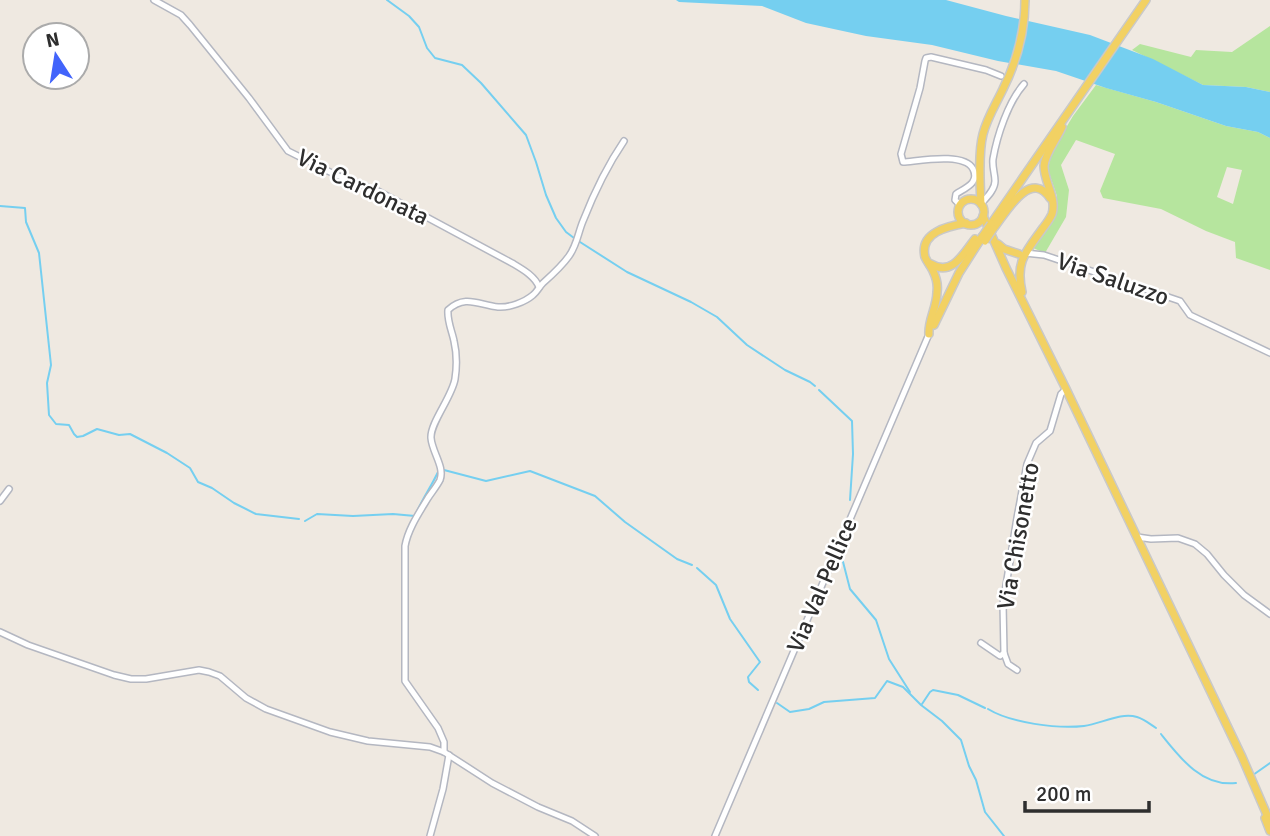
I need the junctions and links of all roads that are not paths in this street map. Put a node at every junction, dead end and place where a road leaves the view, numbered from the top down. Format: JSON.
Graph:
{"nodes":[{"id":1,"x":153,"y":0,"type":"edge"},
{"id":2,"x":1146,"y":0,"type":"edge"},
{"id":3,"x":1025,"y":4,"type":"edge"},
{"id":4,"x":1006,"y":76,"type":"junction"},
{"id":5,"x":1024,"y":84,"type":"dead end"},
{"id":6,"x":1070,"y":110,"type":"junction"},
{"id":7,"x":624,"y":141,"type":"dead end"},
{"id":8,"x":980,"y":186,"type":"junction"},
{"id":9,"x":970,"y":200,"type":"junction"},
{"id":10,"x":1052,"y":201,"type":"junction"},
{"id":11,"x":981,"y":204,"type":"junction"},
{"id":12,"x":960,"y":208,"type":"junction"},
{"id":13,"x":970,"y":224,"type":"junction"},
{"id":14,"x":989,"y":224,"type":"junction"},
{"id":15,"x":946,"y":226,"type":"junction"},
{"id":16,"x":982,"y":237,"type":"junction"},
{"id":17,"x":996,"y":243,"type":"junction"},
{"id":18,"x":1022,"y":253,"type":"junction"},
{"id":19,"x":928,"y":262,"type":"junction"},
{"id":20,"x":1020,"y":265,"type":"junction"},
{"id":21,"x":1006,"y":268,"type":"junction"},
{"id":22,"x":539,"y":288,"type":"junction"},
{"id":23,"x":1032,"y":319,"type":"junction"},
{"id":24,"x":929,"y":334,"type":"junction"},
{"id":25,"x":1270,"y":352,"type":"edge"},
{"id":26,"x":1066,"y":389,"type":"junction"},
{"id":27,"x":9,"y":489,"type":"dead end"},
{"id":28,"x":0,"y":501,"type":"edge"},
{"id":29,"x":1137,"y":537,"type":"junction"},
{"id":30,"x":1270,"y":614,"type":"edge"},
{"id":31,"x":0,"y":632,"type":"edge"},
{"id":32,"x":981,"y":643,"type":"dead end"},
{"id":33,"x":1004,"y":653,"type":"junction"},
{"id":34,"x":1017,"y":670,"type":"dead end"},
{"id":35,"x":1234,"y":743,"type":"junction"},
{"id":36,"x":447,"y":753,"type":"junction"},
{"id":37,"x":1270,"y":822,"type":"edge"},
{"id":38,"x":1270,"y":831,"type":"edge"},
{"id":39,"x":430,"y":836,"type":"edge"},
{"id":40,"x":595,"y":836,"type":"edge"},
{"id":41,"x":715,"y":836,"type":"edge"}],
"edges":[{"from":1,"to":22,"type":"street","name":"Via Cardonata"},
{"from":2,"to":6,"type":"main road"},
{"from":3,"to":4,"type":"main road"},
{"from":4,"to":8,"type":"main road"},
{"from":4,"to":12,"type":"street"},
{"from":5,"to":11,"type":"street"},
{"from":6,"to":10,"type":"main road"},
{"from":6,"to":14,"type":"main road"},
{"from":7,"to":22,"type":"street"},
{"from":8,"to":9,"type":"main road"},
{"from":8,"to":11,"type":"main road"},
{"from":9,"to":11,"type":"main road"},
{"from":9,"to":12,"type":"main road"},
{"from":10,"to":14,"type":"main road"},
{"from":10,"to":18,"type":"main road"},
{"from":11,"to":14,"type":"main road"},
{"from":12,"to":13,"type":"main road"},
{"from":12,"to":15,"type":"main road"},
{"from":13,"to":14,"type":"main road"},
{"from":13,"to":14,"type":"main road"},
{"from":13,"to":15,"type":"main road"},
{"from":14,"to":16,"type":"main road","bridge":true},
{"from":14,"to":17,"type":"main road"},
{"from":15,"to":19,"type":"main road"},
{"from":16,"to":19,"type":"main road"},
{"from":16,"to":24,"type":"main road"},
{"from":17,"to":18,"type":"main road"},
{"from":17,"to":21,"type":"main road"},
{"from":18,"to":20,"type":"main road"},
{"from":18,"to":21,"type":"main road"},
{"from":18,"to":25,"type":"street","name":"Via Saluzzo"},
{"from":19,"to":24,"type":"main road"},
{"from":20,"to":21,"type":"main road"},
{"from":20,"to":23,"type":"main road"},
{"from":21,"to":23,"type":"main road"},
{"from":22,"to":36,"type":"street"},
{"from":23,"to":26,"type":"main road"},
{"from":24,"to":41,"type":"street","name":"Via Val Pellice"},
{"from":26,"to":29,"type":"main road"},
{"from":26,"to":33,"type":"street","name":"Via Chisonetto"},
{"from":27,"to":28,"type":"street"},
{"from":29,"to":30,"type":"street"},
{"from":29,"to":35,"type":"main road"},
{"from":31,"to":36,"type":"street"},
{"from":32,"to":33,"type":"street"},
{"from":33,"to":34,"type":"street"},
{"from":35,"to":37,"type":"main road"},
{"from":35,"to":38,"type":"main road"},
{"from":36,"to":39,"type":"street"},
{"from":36,"to":40,"type":"street"}]}
